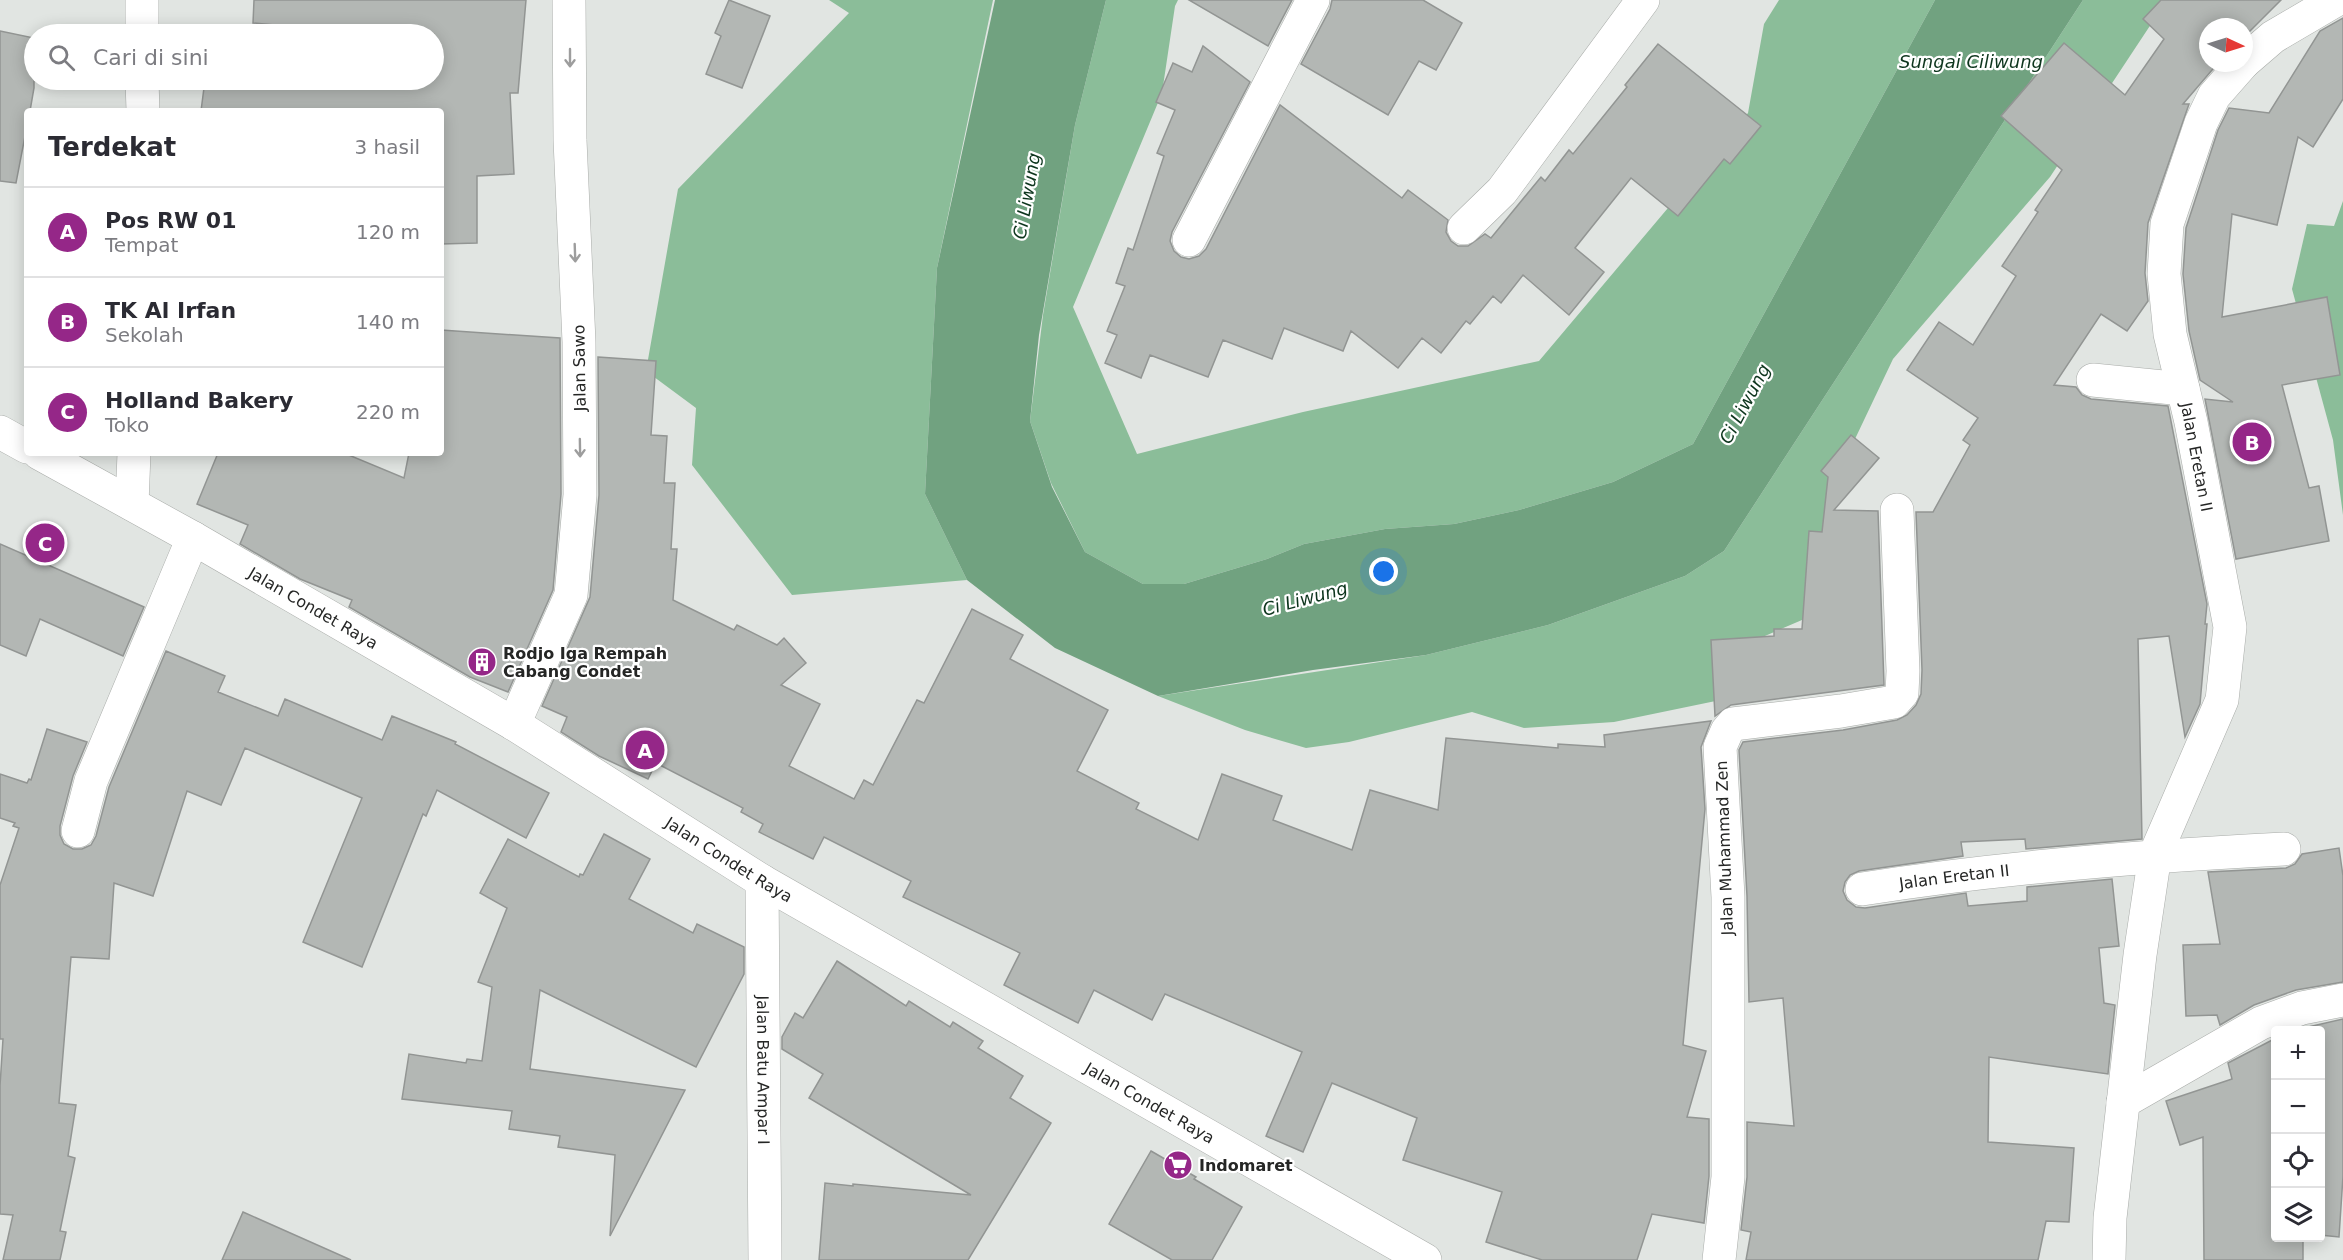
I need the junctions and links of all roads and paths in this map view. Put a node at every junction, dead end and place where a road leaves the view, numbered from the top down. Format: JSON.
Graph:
{"nodes":[{"id":1,"x":142,"y":0,"type":"edge"},
{"id":2,"x":569,"y":0,"type":"edge"},
{"id":3,"x":1313,"y":0,"type":"edge"},
{"id":4,"x":1643,"y":0,"type":"edge"},
{"id":5,"x":2336,"y":0,"type":"edge"},
{"id":6,"x":142,"y":24,"type":"edge"},
{"id":7,"x":2253,"y":54,"type":"edge"},
{"id":8,"x":2234,"y":72,"type":"edge"},
{"id":9,"x":142,"y":90,"type":"edge"},
{"id":10,"x":143,"y":108,"type":"edge"},
{"id":11,"x":1464,"y":228,"type":"dead end"},
{"id":12,"x":1190,"y":240,"type":"dead end"},
{"id":13,"x":2093,"y":380,"type":"dead end"},
{"id":14,"x":2183,"y":389,"type":"junction"},
{"id":15,"x":0,"y":432,"type":"edge"},
{"id":16,"x":24,"y":445,"type":"edge"},
{"id":17,"x":44,"y":456,"type":"edge"},
{"id":18,"x":134,"y":456,"type":"edge"},
{"id":19,"x":132,"y":504,"type":"junction"},
{"id":20,"x":1897,"y":510,"type":"dead end"},
{"id":21,"x":193,"y":538,"type":"junction"},
{"id":22,"x":514,"y":724,"type":"junction"},
{"id":23,"x":78,"y":831,"type":"dead end"},
{"id":24,"x":2284,"y":849,"type":"dead end"},
{"id":25,"x":2155,"y":855,"type":"junction"},
{"id":26,"x":762,"y":882,"type":"junction"},
{"id":27,"x":1862,"y":889,"type":"dead end"},
{"id":28,"x":2343,"y":1000,"type":"edge"},
{"id":29,"x":2123,"y":1102,"type":"junction"},
{"id":30,"x":765,"y":1260,"type":"edge"},
{"id":31,"x":1425,"y":1260,"type":"edge"},
{"id":32,"x":1719,"y":1260,"type":"edge"},
{"id":33,"x":2109,"y":1260,"type":"edge"}],
"edges":[{"from":1,"to":6,"type":"street"},
{"from":2,"to":22,"type":"street","name":"Jalan Sawo","one_way":true},
{"from":3,"to":12,"type":"street"},
{"from":4,"to":11,"type":"street"},
{"from":5,"to":7,"type":"street","name":"Jalan Eretan II"},
{"from":8,"to":14,"type":"street","name":"Jalan Eretan II"},
{"from":9,"to":10,"type":"street"},
{"from":13,"to":14,"type":"street"},
{"from":14,"to":25,"type":"street","name":"Jalan Eretan II"},
{"from":15,"to":16,"type":"street"},
{"from":17,"to":19,"type":"street","name":"Jalan Condet Raya"},
{"from":18,"to":19,"type":"street"},
{"from":19,"to":21,"type":"street","name":"Jalan Condet Raya"},
{"from":20,"to":32,"type":"street","name":"Jalan Muhammad Zen"},
{"from":21,"to":22,"type":"street","name":"Jalan Condet Raya"},
{"from":21,"to":23,"type":"street"},
{"from":22,"to":26,"type":"street","name":"Jalan Condet Raya"},
{"from":24,"to":25,"type":"street"},
{"from":25,"to":27,"type":"street","name":"Jalan Eretan II"},
{"from":25,"to":29,"type":"street","name":"Jalan Eretan II"},
{"from":26,"to":30,"type":"street","name":"Jalan Batu Ampar I"},
{"from":26,"to":31,"type":"street","name":"Jalan Condet Raya"},
{"from":28,"to":29,"type":"street"},
{"from":29,"to":33,"type":"street","name":"Jalan Eretan II"}]}
